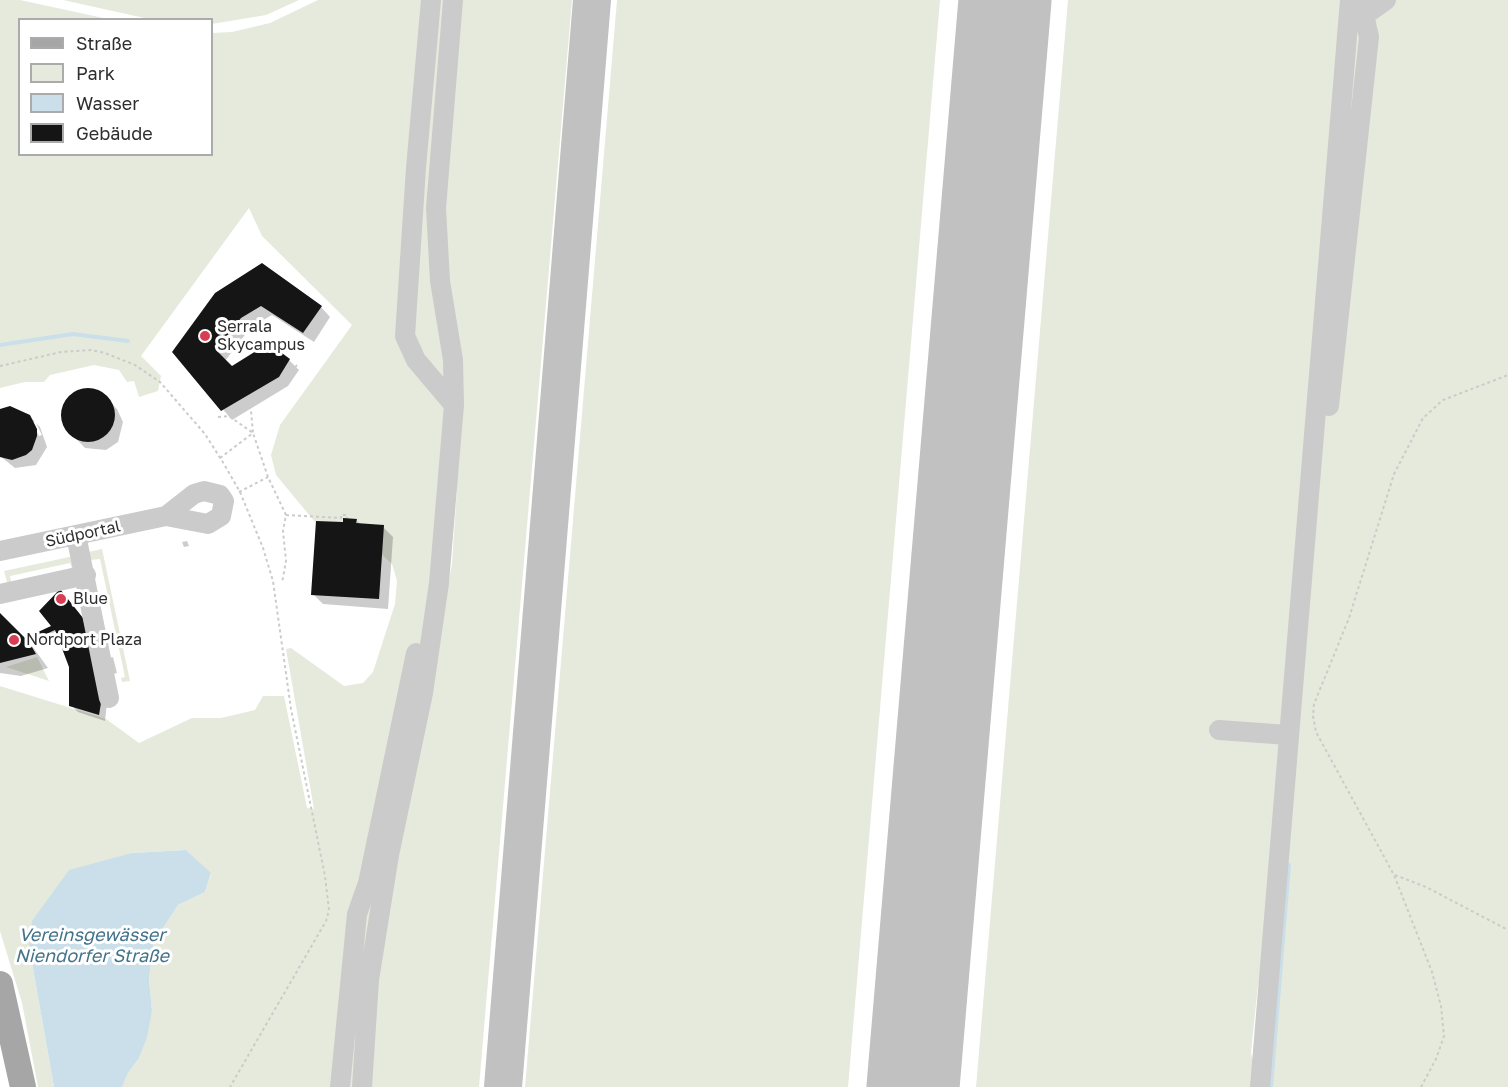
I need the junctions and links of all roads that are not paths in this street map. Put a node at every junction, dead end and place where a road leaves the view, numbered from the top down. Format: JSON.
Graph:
{"nodes":[{"id":1,"x":431,"y":0,"type":"edge"},
{"id":2,"x":453,"y":0,"type":"edge"},
{"id":3,"x":1386,"y":0,"type":"edge"},
{"id":4,"x":1360,"y":9,"type":"edge"},
{"id":5,"x":454,"y":405,"type":"junction"},
{"id":6,"x":166,"y":516,"type":"dead end"},
{"id":7,"x":76,"y":535,"type":"junction"},
{"id":8,"x":0,"y":551,"type":"edge"},
{"id":9,"x":441,"y":561,"type":"junction"},
{"id":10,"x":86,"y":575,"type":"junction"},
{"id":11,"x":1,"y":589,"type":"edge"},
{"id":12,"x":109,"y":698,"type":"dead end"},
{"id":13,"x":1219,"y":730,"type":"dead end"},
{"id":14,"x":1288,"y":735,"type":"junction"},
{"id":15,"x":0,"y":984,"type":"edge"},
{"id":16,"x":23,"y":1087,"type":"edge"},
{"id":17,"x":340,"y":1087,"type":"edge"},
{"id":18,"x":362,"y":1087,"type":"edge"},
{"id":19,"x":1260,"y":1087,"type":"edge"}],
"edges":[{"from":1,"to":5,"type":"street"},
{"from":2,"to":5,"type":"street"},
{"from":3,"to":4,"type":"street"},
{"from":4,"to":14,"type":"street"},
{"from":5,"to":9,"type":"street"},
{"from":6,"to":7,"type":"street","name":"Südportal"},
{"from":7,"to":8,"type":"street","name":"Südportal"},
{"from":7,"to":10,"type":"street"},
{"from":9,"to":17,"type":"street"},
{"from":9,"to":18,"type":"street"},
{"from":10,"to":11,"type":"street"},
{"from":10,"to":12,"type":"street"},
{"from":13,"to":14,"type":"street"},
{"from":14,"to":19,"type":"street"},
{"from":15,"to":16,"type":"main road"}]}
